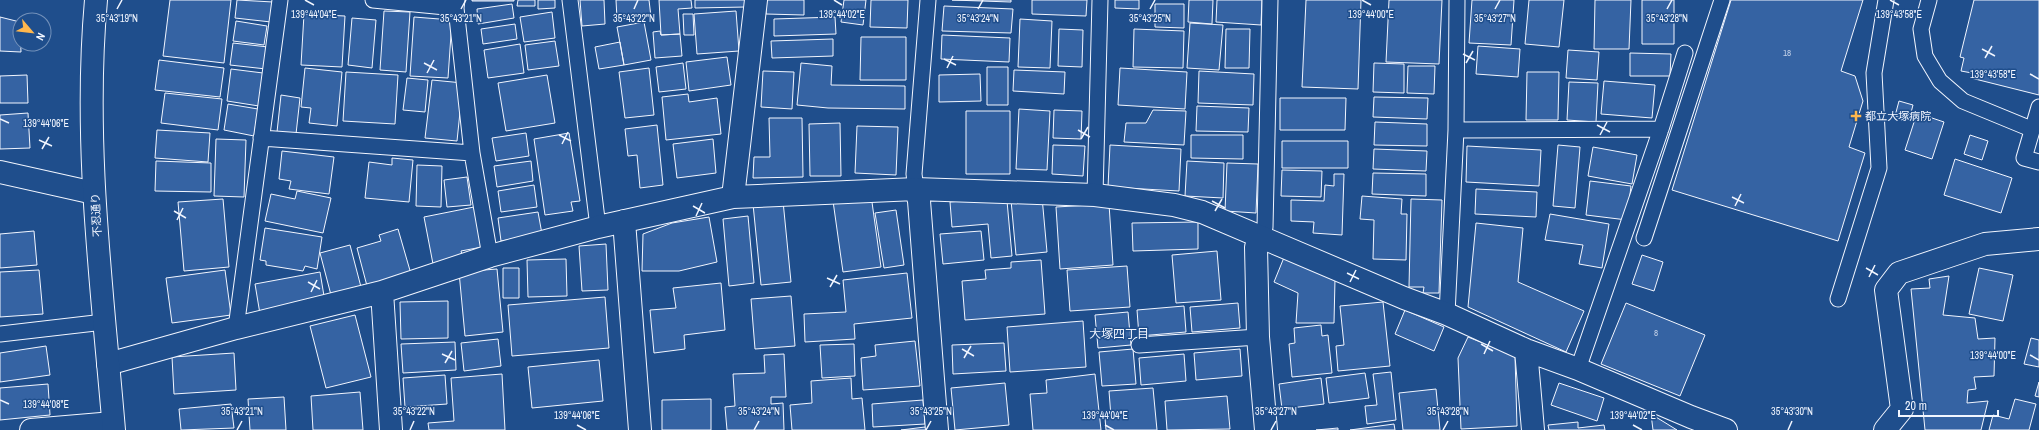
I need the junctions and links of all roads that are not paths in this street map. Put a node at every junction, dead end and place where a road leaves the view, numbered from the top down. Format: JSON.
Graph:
{"nodes":[{"id":1,"x":96,"y":0,"type":"edge"},
{"id":2,"x":280,"y":0,"type":"edge"},
{"id":3,"x":373,"y":0,"type":"edge"},
{"id":4,"x":570,"y":0,"type":"edge"},
{"id":5,"x":756,"y":0,"type":"edge"},
{"id":6,"x":928,"y":0,"type":"edge"},
{"id":7,"x":1100,"y":0,"type":"edge"},
{"id":8,"x":1270,"y":0,"type":"edge"},
{"id":9,"x":1457,"y":0,"type":"edge"},
{"id":10,"x":1722,"y":0,"type":"edge"},
{"id":11,"x":1886,"y":0,"type":"edge"},
{"id":12,"x":1929,"y":0,"type":"edge"},
{"id":13,"x":457,"y":4,"type":"edge"},
{"id":14,"x":1685,"y":54,"type":"dead end"},
{"id":15,"x":2039,"y":107,"type":"edge"},
{"id":16,"x":1661,"y":129,"type":"junction"},
{"id":17,"x":2031,"y":129,"type":"junction"},
{"id":18,"x":1456,"y":130,"type":"junction"},
{"id":19,"x":261,"y":138,"type":"junction"},
{"id":20,"x":472,"y":153,"type":"junction"},
{"id":21,"x":2039,"y":162,"type":"edge"},
{"id":22,"x":0,"y":172,"type":"edge"},
{"id":23,"x":916,"y":189,"type":"junction"},
{"id":24,"x":94,"y":193,"type":"junction"},
{"id":25,"x":1095,"y":195,"type":"junction"},
{"id":26,"x":733,"y":198,"type":"junction"},
{"id":27,"x":624,"y":221,"type":"junction"},
{"id":28,"x":598,"y":227,"type":"junction"},
{"id":29,"x":1261,"y":238,"type":"junction"},
{"id":30,"x":1644,"y":238,"type":"dead end"},
{"id":31,"x":2039,"y":239,"type":"edge"},
{"id":32,"x":490,"y":256,"type":"junction"},
{"id":33,"x":382,"y":292,"type":"junction"},
{"id":34,"x":1838,"y":299,"type":"dead end"},
{"id":35,"x":1447,"y":314,"type":"junction"},
{"id":36,"x":104,"y":322,"type":"junction"},
{"id":37,"x":236,"y":328,"type":"junction"},
{"id":38,"x":0,"y":334,"type":"edge"},
{"id":39,"x":1258,"y":337,"type":"junction"},
{"id":40,"x":1139,"y":345,"type":"dead end"},
{"id":41,"x":1526,"y":350,"type":"junction"},
{"id":42,"x":108,"y":364,"type":"junction"},
{"id":43,"x":1578,"y":369,"type":"junction"},
{"id":44,"x":113,"y":426,"type":"edge"},
{"id":45,"x":31,"y":430,"type":"edge"},
{"id":46,"x":391,"y":430,"type":"edge"},
{"id":47,"x":640,"y":430,"type":"edge"},
{"id":48,"x":937,"y":430,"type":"edge"},
{"id":49,"x":1266,"y":430,"type":"edge"},
{"id":50,"x":1533,"y":430,"type":"edge"},
{"id":51,"x":1726,"y":430,"type":"edge"},
{"id":52,"x":1885,"y":430,"type":"edge"}],
"edges":[{"from":1,"to":24,"type":"street","name":"不忍通り"},
{"from":2,"to":19,"type":"lane"},
{"from":3,"to":13,"type":"lane"},
{"from":4,"to":28,"type":"lane"},
{"from":5,"to":26,"type":"street"},
{"from":6,"to":23,"type":"lane"},
{"from":7,"to":25,"type":"lane"},
{"from":8,"to":29,"type":"lane"},
{"from":9,"to":18,"type":"lane"},
{"from":10,"to":30,"type":"lane"},
{"from":11,"to":34,"type":"lane"},
{"from":12,"to":17,"type":"lane"},
{"from":13,"to":20,"type":"lane"},
{"from":14,"to":16,"type":"lane"},
{"from":15,"to":17,"type":"lane"},
{"from":16,"to":18,"type":"lane"},
{"from":16,"to":43,"type":"lane"},
{"from":17,"to":21,"type":"lane"},
{"from":18,"to":35,"type":"lane"},
{"from":19,"to":20,"type":"lane"},
{"from":19,"to":37,"type":"lane"},
{"from":20,"to":32,"type":"lane"},
{"from":22,"to":24,"type":"street"},
{"from":23,"to":25,"type":"street"},
{"from":23,"to":26,"type":"street"},
{"from":23,"to":48,"type":"street"},
{"from":24,"to":36,"type":"street","name":"不忍通り"},
{"from":25,"to":29,"type":"street"},
{"from":26,"to":27,"type":"street"},
{"from":27,"to":28,"type":"street"},
{"from":27,"to":47,"type":"street"},
{"from":28,"to":32,"type":"street"},
{"from":29,"to":35,"type":"street"},
{"from":29,"to":39,"type":"street"},
{"from":31,"to":52,"type":"street"},
{"from":32,"to":33,"type":"street"},
{"from":33,"to":37,"type":"street"},
{"from":33,"to":46,"type":"street"},
{"from":35,"to":41,"type":"street"},
{"from":36,"to":38,"type":"lane"},
{"from":36,"to":42,"type":"street","name":"不忍通り"},
{"from":37,"to":42,"type":"street"},
{"from":39,"to":40,"type":"lane"},
{"from":39,"to":49,"type":"street"},
{"from":41,"to":43,"type":"street"},
{"from":41,"to":50,"type":"street"},
{"from":42,"to":44,"type":"street","name":"不忍通り"},
{"from":43,"to":51,"type":"street"},
{"from":44,"to":45,"type":"street"}]}
